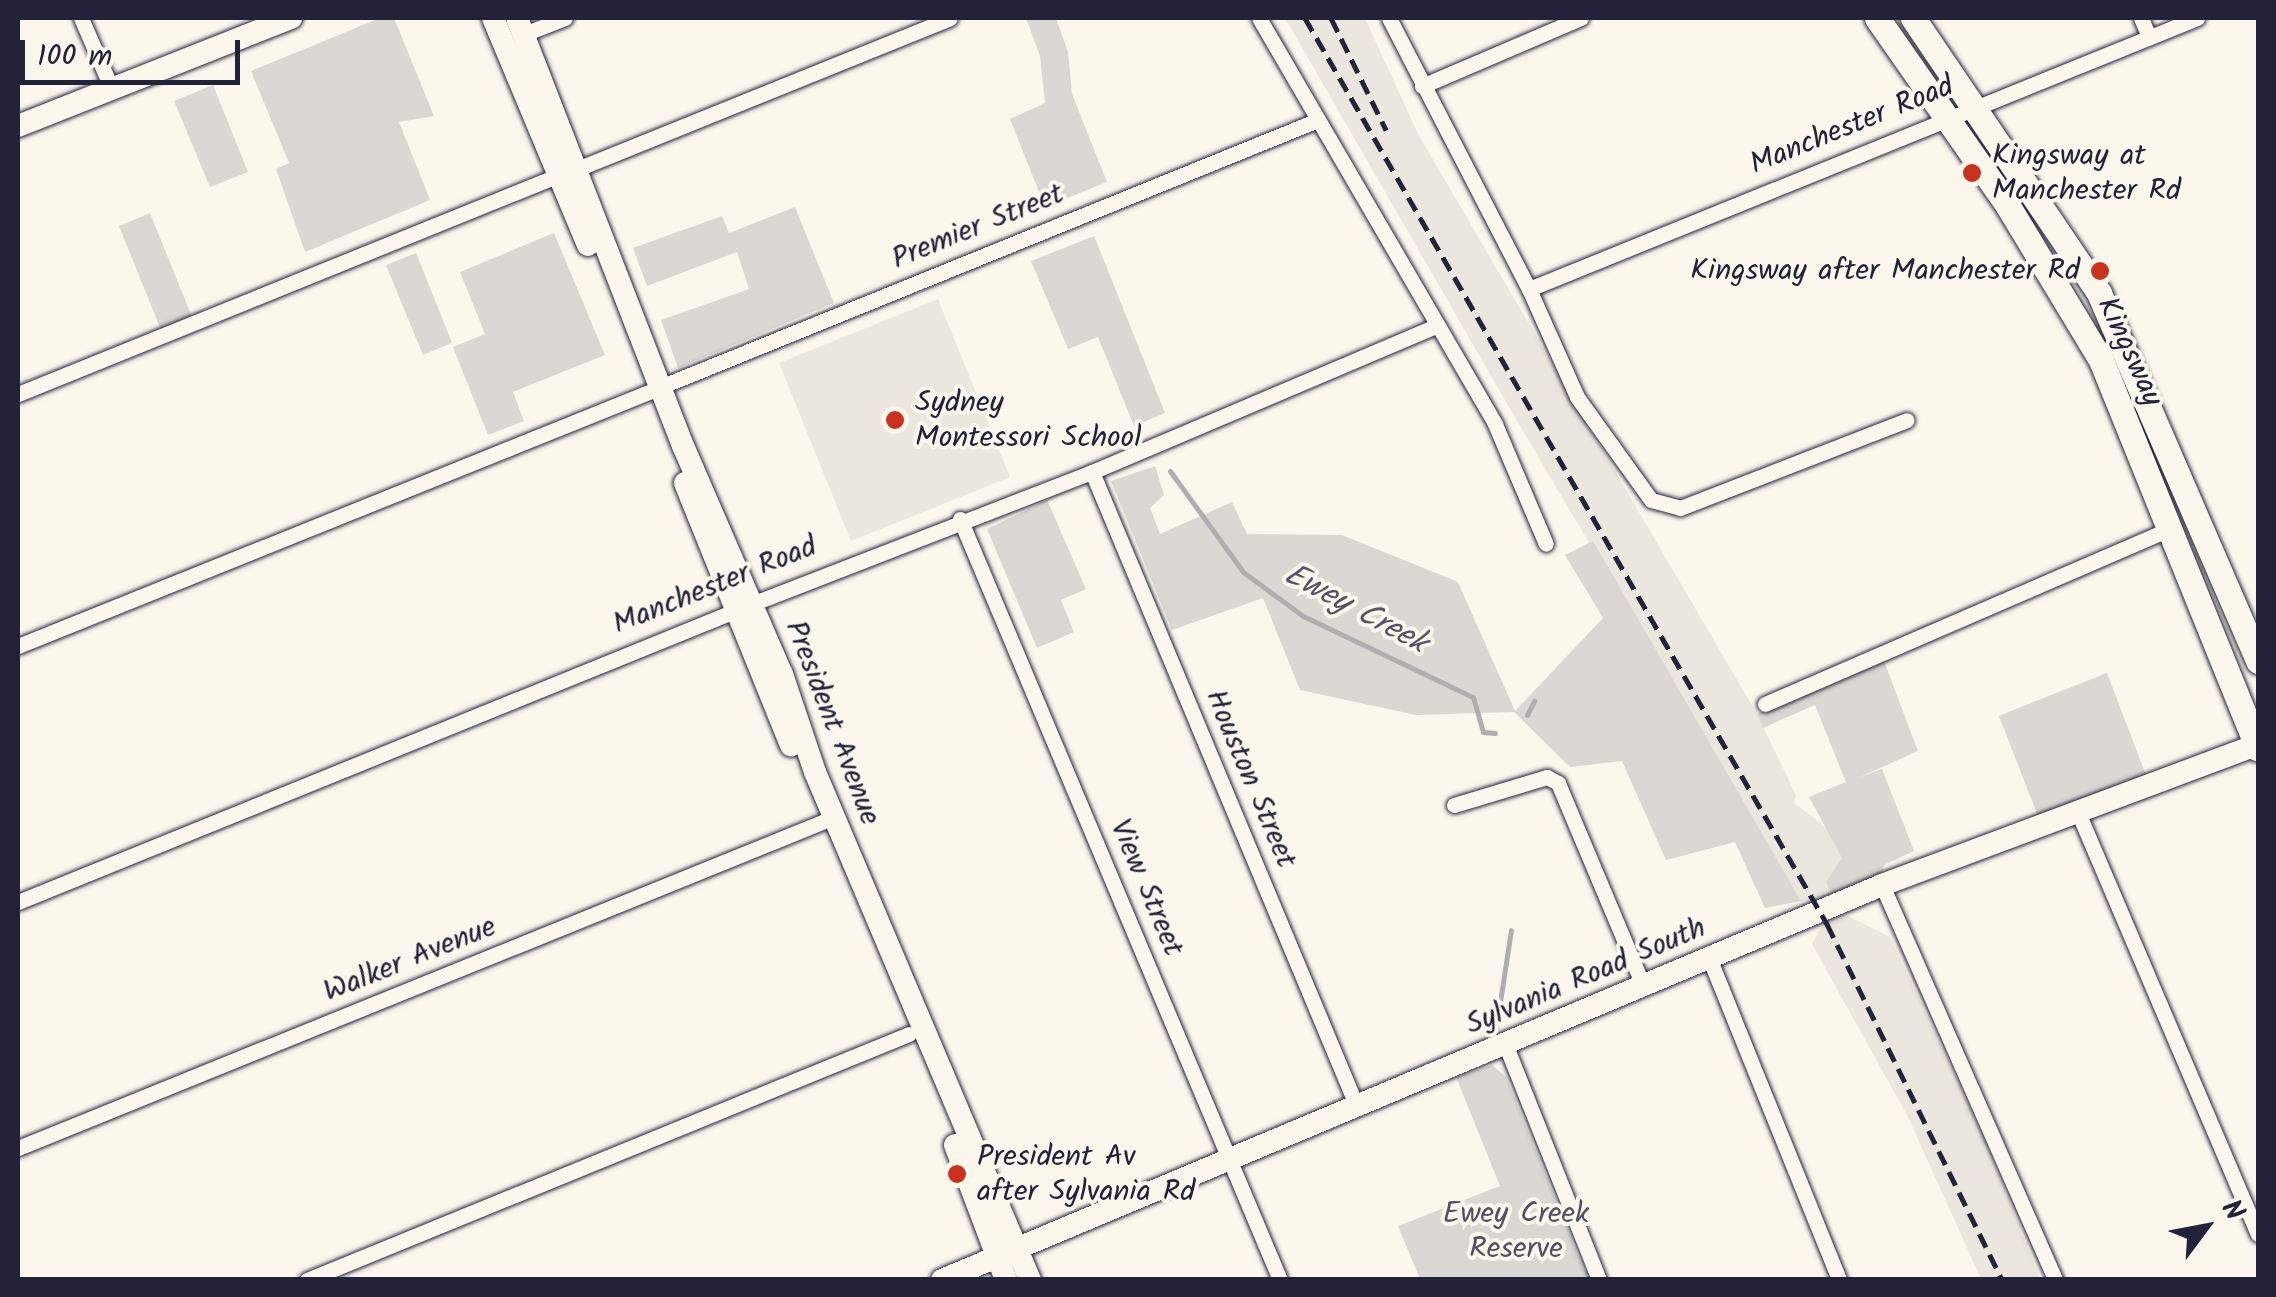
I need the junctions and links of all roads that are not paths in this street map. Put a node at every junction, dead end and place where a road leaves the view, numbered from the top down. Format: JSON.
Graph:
{"nodes":[{"id":1,"x":81,"y":18,"type":"edge"},
{"id":2,"x":290,"y":18,"type":"edge"},
{"id":3,"x":493,"y":18,"type":"edge"},
{"id":4,"x":565,"y":18,"type":"edge"},
{"id":5,"x":950,"y":18,"type":"edge"},
{"id":6,"x":1259,"y":18,"type":"edge"},
{"id":7,"x":1388,"y":18,"type":"edge"},
{"id":8,"x":1580,"y":18,"type":"edge"},
{"id":9,"x":1878,"y":18,"type":"edge"},
{"id":10,"x":1914,"y":18,"type":"edge"},
{"id":11,"x":2142,"y":18,"type":"edge"},
{"id":12,"x":2197,"y":18,"type":"edge"},
{"id":13,"x":521,"y":26,"type":"edge"},
{"id":14,"x":2149,"y":37,"type":"junction"},
{"id":15,"x":1422,"y":86,"type":"junction"},
{"id":16,"x":111,"y":88,"type":"junction"},
{"id":17,"x":1975,"y":108,"type":"junction"},
{"id":18,"x":1946,"y":119,"type":"junction"},
{"id":19,"x":1318,"y":120,"type":"junction"},
{"id":20,"x":18,"y":126,"type":"edge"},
{"id":21,"x":568,"y":172,"type":"junction"},
{"id":22,"x":1528,"y":289,"type":"junction"},
{"id":23,"x":1436,"y":326,"type":"junction"},
{"id":24,"x":655,"y":390,"type":"junction"},
{"id":25,"x":18,"y":394,"type":"edge"},
{"id":26,"x":1907,"y":420,"type":"dead end"},
{"id":27,"x":1092,"y":472,"type":"junction"},
{"id":28,"x":960,"y":519,"type":"junction"},
{"id":29,"x":2170,"y":529,"type":"junction"},
{"id":30,"x":1546,"y":544,"type":"dead end"},
{"id":31,"x":745,"y":606,"type":"junction"},
{"id":32,"x":18,"y":646,"type":"edge"},
{"id":33,"x":2258,"y":660,"type":"edge"},
{"id":34,"x":1766,"y":704,"type":"dead end"},
{"id":35,"x":2258,"y":746,"type":"edge"},
{"id":36,"x":1454,"y":805,"type":"dead end"},
{"id":37,"x":2076,"y":810,"type":"junction"},
{"id":38,"x":822,"y":822,"type":"junction"},
{"id":39,"x":1882,"y":885,"type":"junction"},
{"id":40,"x":18,"y":902,"type":"edge"},
{"id":41,"x":1710,"y":960,"type":"junction"},
{"id":42,"x":1644,"y":988,"type":"junction"},
{"id":43,"x":909,"y":1034,"type":"junction"},
{"id":44,"x":1506,"y":1046,"type":"junction"},
{"id":45,"x":1357,"y":1107,"type":"junction"},
{"id":46,"x":18,"y":1148,"type":"edge"},
{"id":47,"x":1231,"y":1159,"type":"junction"},
{"id":48,"x":2258,"y":1234,"type":"edge"},
{"id":49,"x":1006,"y":1252,"type":"junction"},
{"id":50,"x":308,"y":1280,"type":"edge"},
{"id":51,"x":942,"y":1280,"type":"edge"},
{"id":52,"x":1006,"y":1280,"type":"edge"},
{"id":53,"x":1030,"y":1280,"type":"edge"},
{"id":54,"x":1280,"y":1280,"type":"edge"},
{"id":55,"x":1599,"y":1280,"type":"edge"},
{"id":56,"x":1839,"y":1280,"type":"edge"},
{"id":57,"x":2055,"y":1280,"type":"edge"}],
"edges":[{"from":1,"to":16,"type":"street"},
{"from":2,"to":16,"type":"main road"},
{"from":3,"to":21,"type":"main road","name":"President Avenue"},
{"from":4,"to":13,"type":"street"},
{"from":5,"to":21,"type":"street"},
{"from":6,"to":19,"type":"street"},
{"from":7,"to":15,"type":"street"},
{"from":8,"to":15,"type":"street"},
{"from":9,"to":18,"type":"main road","name":"Kingsway"},
{"from":10,"to":17,"type":"main road","name":"Kingsway"},
{"from":11,"to":14,"type":"street"},
{"from":12,"to":14,"type":"street","name":"Manchester Road"},
{"from":13,"to":21,"type":"main road","name":"President Avenue"},
{"from":14,"to":17,"type":"street","name":"Manchester Road"},
{"from":15,"to":22,"type":"street"},
{"from":16,"to":20,"type":"main road"},
{"from":17,"to":18,"type":"street","name":"Manchester Road"},
{"from":17,"to":33,"type":"main road","name":"Kingsway"},
{"from":18,"to":22,"type":"street","name":"Manchester Road"},
{"from":18,"to":29,"type":"main road","name":"Kingsway"},
{"from":19,"to":23,"type":"street"},
{"from":19,"to":24,"type":"street","name":"Premier Street"},
{"from":21,"to":24,"type":"main road","name":"President Avenue"},
{"from":21,"to":25,"type":"street"},
{"from":22,"to":26,"type":"street"},
{"from":23,"to":27,"type":"street","name":"Manchester Road"},
{"from":23,"to":30,"type":"street"},
{"from":24,"to":31,"type":"main road","name":"President Avenue"},
{"from":24,"to":32,"type":"street","name":"Premier Street"},
{"from":27,"to":28,"type":"street","name":"Manchester Road"},
{"from":27,"to":45,"type":"street","name":"Houston Street"},
{"from":28,"to":31,"type":"street","name":"Manchester Road"},
{"from":28,"to":47,"type":"street","name":"View Street"},
{"from":29,"to":34,"type":"street"},
{"from":29,"to":35,"type":"main road","name":"Kingsway"},
{"from":31,"to":38,"type":"main road","name":"President Avenue"},
{"from":31,"to":40,"type":"street","name":"Manchester Road"},
{"from":31,"to":49,"type":"main road","name":"President Avenue"},
{"from":35,"to":37,"type":"main road","name":"Sylvania Road South"},
{"from":36,"to":42,"type":"street"},
{"from":37,"to":39,"type":"main road","name":"Sylvania Road South"},
{"from":37,"to":48,"type":"street"},
{"from":38,"to":43,"type":"main road","name":"President Avenue"},
{"from":38,"to":46,"type":"street","name":"Walker Avenue"},
{"from":39,"to":41,"type":"main road","name":"Sylvania Road South"},
{"from":39,"to":57,"type":"street"},
{"from":41,"to":42,"type":"main road","name":"Sylvania Road South"},
{"from":41,"to":56,"type":"street"},
{"from":42,"to":44,"type":"main road","name":"Sylvania Road South"},
{"from":43,"to":49,"type":"main road","name":"President Avenue"},
{"from":43,"to":50,"type":"street"},
{"from":44,"to":45,"type":"main road","name":"Sylvania Road South"},
{"from":44,"to":55,"type":"street"},
{"from":45,"to":47,"type":"main road","name":"Sylvania Road South"},
{"from":47,"to":49,"type":"main road","name":"Sylvania Road South"},
{"from":47,"to":54,"type":"street","name":"View Street"},
{"from":49,"to":51,"type":"main road","name":"Sylvania Road South"},
{"from":49,"to":52,"type":"main road","name":"President Avenue"},
{"from":49,"to":53,"type":"main road","name":"President Avenue"}]}
